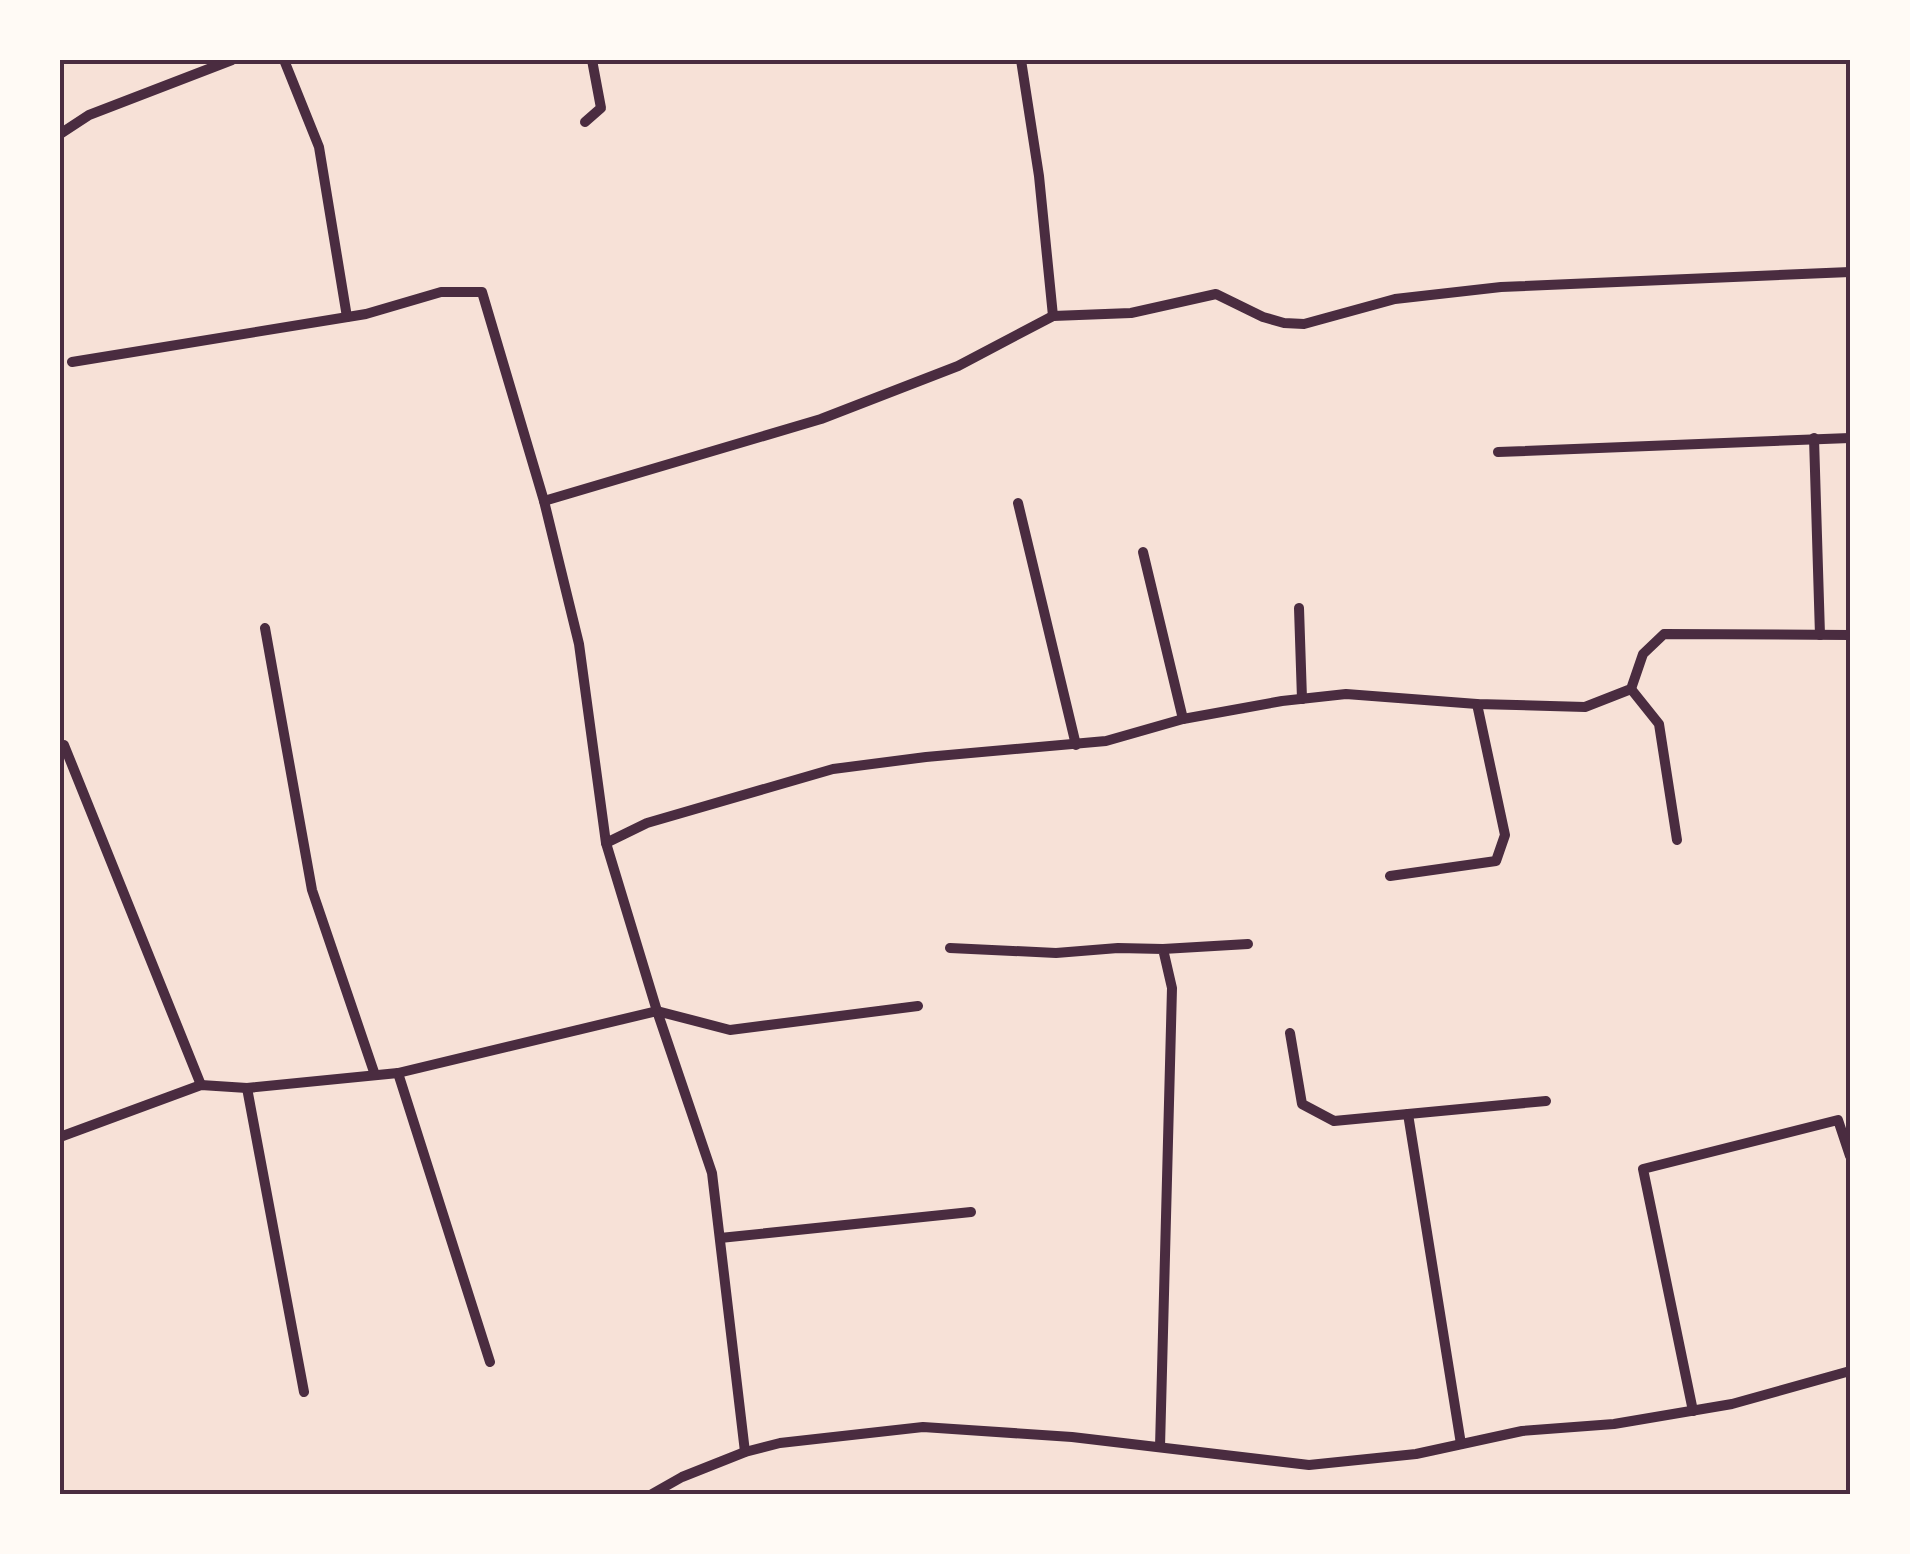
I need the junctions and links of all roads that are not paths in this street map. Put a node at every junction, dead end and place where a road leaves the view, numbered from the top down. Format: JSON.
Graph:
{"nodes":[{"id":1,"x":232,"y":60,"type":"edge"},
{"id":2,"x":284,"y":60,"type":"edge"},
{"id":3,"x":592,"y":60,"type":"edge"},
{"id":4,"x":1022,"y":60,"type":"edge"},
{"id":5,"x":586,"y":122,"type":"dead end"},
{"id":6,"x":60,"y":134,"type":"edge"},
{"id":7,"x":1850,"y":272,"type":"edge"},
{"id":8,"x":1053,"y":316,"type":"junction"},
{"id":9,"x":347,"y":317,"type":"junction"},
{"id":10,"x":72,"y":362,"type":"dead end"},
{"id":11,"x":1814,"y":438,"type":"junction"},
{"id":12,"x":1850,"y":438,"type":"edge"},
{"id":13,"x":1498,"y":452,"type":"dead end"},
{"id":14,"x":544,"y":501,"type":"junction"},
{"id":15,"x":1018,"y":504,"type":"dead end"},
{"id":16,"x":1143,"y":552,"type":"dead end"},
{"id":17,"x":1300,"y":608,"type":"dead end"},
{"id":18,"x":265,"y":628,"type":"dead end"},
{"id":19,"x":1820,"y":634,"type":"junction"},
{"id":20,"x":1850,"y":635,"type":"edge"},
{"id":21,"x":1631,"y":689,"type":"junction"},
{"id":22,"x":1302,"y":699,"type":"junction"},
{"id":23,"x":1478,"y":704,"type":"junction"},
{"id":24,"x":1183,"y":718,"type":"junction"},
{"id":25,"x":1076,"y":745,"type":"junction"},
{"id":26,"x":62,"y":746,"type":"edge"},
{"id":27,"x":1678,"y":840,"type":"dead end"},
{"id":28,"x":606,"y":843,"type":"junction"},
{"id":29,"x":1390,"y":876,"type":"dead end"},
{"id":30,"x":1248,"y":944,"type":"dead end"},
{"id":31,"x":950,"y":948,"type":"dead end"},
{"id":32,"x":1163,"y":949,"type":"junction"},
{"id":33,"x":918,"y":1006,"type":"dead end"},
{"id":34,"x":657,"y":1012,"type":"junction"},
{"id":35,"x":1290,"y":1032,"type":"dead end"},
{"id":36,"x":398,"y":1072,"type":"junction"},
{"id":37,"x":375,"y":1075,"type":"junction"},
{"id":38,"x":201,"y":1085,"type":"junction"},
{"id":39,"x":247,"y":1088,"type":"junction"},
{"id":40,"x":1546,"y":1101,"type":"dead end"},
{"id":41,"x":1408,"y":1114,"type":"junction"},
{"id":42,"x":60,"y":1136,"type":"edge"},
{"id":43,"x":1850,"y":1156,"type":"edge"},
{"id":44,"x":970,"y":1212,"type":"dead end"},
{"id":45,"x":720,"y":1238,"type":"junction"},
{"id":46,"x":490,"y":1362,"type":"dead end"},
{"id":47,"x":1850,"y":1371,"type":"edge"},
{"id":48,"x":304,"y":1392,"type":"dead end"},
{"id":49,"x":1693,"y":1411,"type":"junction"},
{"id":50,"x":1462,"y":1444,"type":"junction"},
{"id":51,"x":1160,"y":1447,"type":"junction"},
{"id":52,"x":745,"y":1452,"type":"junction"},
{"id":53,"x":652,"y":1494,"type":"edge"}],
"edges":[{"from":1,"to":6,"type":"street"},
{"from":2,"to":9,"type":"street"},
{"from":3,"to":5,"type":"street"},
{"from":4,"to":8,"type":"street"},
{"from":7,"to":8,"type":"street"},
{"from":8,"to":14,"type":"street"},
{"from":9,"to":10,"type":"street"},
{"from":9,"to":14,"type":"street"},
{"from":11,"to":12,"type":"street"},
{"from":11,"to":13,"type":"street"},
{"from":11,"to":19,"type":"street"},
{"from":14,"to":28,"type":"street"},
{"from":15,"to":25,"type":"street"},
{"from":16,"to":24,"type":"street"},
{"from":17,"to":22,"type":"street"},
{"from":18,"to":37,"type":"street"},
{"from":19,"to":20,"type":"street"},
{"from":19,"to":21,"type":"street"},
{"from":21,"to":23,"type":"street"},
{"from":21,"to":27,"type":"street"},
{"from":22,"to":23,"type":"street"},
{"from":22,"to":24,"type":"street"},
{"from":23,"to":29,"type":"street"},
{"from":24,"to":25,"type":"street"},
{"from":25,"to":28,"type":"street"},
{"from":26,"to":38,"type":"street"},
{"from":28,"to":34,"type":"street"},
{"from":30,"to":32,"type":"street"},
{"from":31,"to":32,"type":"street"},
{"from":32,"to":51,"type":"street"},
{"from":33,"to":34,"type":"street"},
{"from":34,"to":36,"type":"street"},
{"from":34,"to":45,"type":"street"},
{"from":35,"to":41,"type":"street"},
{"from":36,"to":37,"type":"street"},
{"from":36,"to":46,"type":"street"},
{"from":37,"to":39,"type":"street"},
{"from":38,"to":39,"type":"street"},
{"from":38,"to":42,"type":"street"},
{"from":39,"to":48,"type":"street"},
{"from":40,"to":41,"type":"street"},
{"from":41,"to":50,"type":"street"},
{"from":43,"to":49,"type":"street"},
{"from":44,"to":45,"type":"street"},
{"from":45,"to":52,"type":"street"},
{"from":47,"to":49,"type":"street"},
{"from":49,"to":50,"type":"street"},
{"from":50,"to":51,"type":"street"},
{"from":51,"to":52,"type":"street"},
{"from":52,"to":53,"type":"street"}]}
